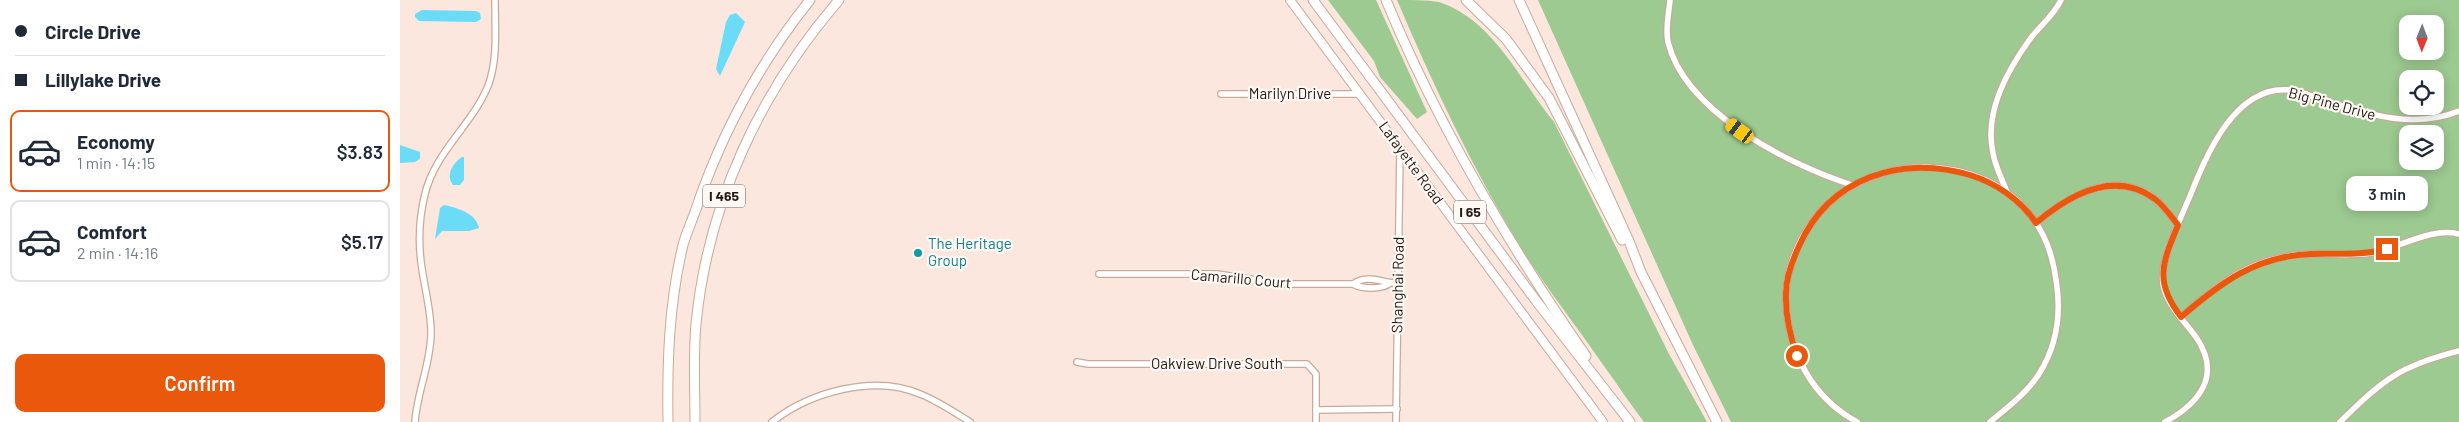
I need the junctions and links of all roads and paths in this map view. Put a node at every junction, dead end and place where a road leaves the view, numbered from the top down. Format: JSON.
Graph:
{"nodes":[{"id":1,"x":495,"y":0,"type":"edge"},
{"id":2,"x":810,"y":0,"type":"edge"},
{"id":3,"x":839,"y":0,"type":"edge"},
{"id":4,"x":1290,"y":0,"type":"edge"},
{"id":5,"x":1313,"y":0,"type":"edge"},
{"id":6,"x":1386,"y":0,"type":"edge"},
{"id":7,"x":1466,"y":0,"type":"edge"},
{"id":8,"x":1519,"y":0,"type":"edge"},
{"id":9,"x":1670,"y":0,"type":"edge"},
{"id":10,"x":2061,"y":0,"type":"edge"},
{"id":11,"x":1221,"y":94,"type":"dead end"},
{"id":12,"x":1360,"y":94,"type":"junction"},
{"id":13,"x":2459,"y":111,"type":"edge"},
{"id":14,"x":1400,"y":148,"type":"junction"},
{"id":15,"x":1852,"y":185,"type":"junction"},
{"id":16,"x":2007,"y":194,"type":"junction"},
{"id":17,"x":2036,"y":223,"type":"junction"},
{"id":18,"x":2178,"y":225,"type":"junction"},
{"id":19,"x":2459,"y":234,"type":"edge"},
{"id":20,"x":1641,"y":272,"type":"junction"},
{"id":21,"x":1099,"y":274,"type":"dead end"},
{"id":22,"x":1398,"y":283,"type":"junction"},
{"id":23,"x":2181,"y":317,"type":"junction"},
{"id":24,"x":2459,"y":351,"type":"edge"},
{"id":25,"x":1077,"y":362,"type":"dead end"},
{"id":26,"x":1397,"y":409,"type":"junction"},
{"id":27,"x":1316,"y":410,"type":"junction"},
{"id":28,"x":416,"y":422,"type":"edge"},
{"id":29,"x":668,"y":422,"type":"edge"},
{"id":30,"x":696,"y":422,"type":"edge"},
{"id":31,"x":772,"y":422,"type":"edge"},
{"id":32,"x":970,"y":422,"type":"edge"},
{"id":33,"x":1316,"y":422,"type":"edge"},
{"id":34,"x":1396,"y":422,"type":"edge"},
{"id":35,"x":1602,"y":422,"type":"edge"},
{"id":36,"x":1631,"y":422,"type":"edge"},
{"id":37,"x":1717,"y":422,"type":"edge"},
{"id":38,"x":1857,"y":422,"type":"edge"},
{"id":39,"x":1990,"y":422,"type":"edge"},
{"id":40,"x":2165,"y":422,"type":"edge"},
{"id":41,"x":2340,"y":422,"type":"edge"}],
"edges":[{"from":1,"to":28,"type":"street"},
{"from":2,"to":29,"type":"highway","number":"I 465"},
{"from":3,"to":30,"type":"highway","number":"I 465"},
{"from":4,"to":12,"type":"main road","name":"Lafayette Road"},
{"from":5,"to":36,"type":"highway","number":"I 65"},
{"from":6,"to":36,"type":"highway"},
{"from":7,"to":20,"type":"highway"},
{"from":8,"to":20,"type":"highway"},
{"from":9,"to":15,"type":"street"},
{"from":10,"to":16,"type":"street"},
{"from":11,"to":12,"type":"street","name":"Marilyn Drive"},
{"from":12,"to":14,"type":"main road","name":"Lafayette Road"},
{"from":13,"to":18,"type":"street","name":"Big Pine Drive"},
{"from":14,"to":22,"type":"street","name":"Shanghai Road"},
{"from":14,"to":35,"type":"main road","name":"Lafayette Road"},
{"from":15,"to":16,"type":"street"},
{"from":15,"to":38,"type":"street"},
{"from":16,"to":17,"type":"street"},
{"from":17,"to":18,"type":"street"},
{"from":17,"to":39,"type":"street"},
{"from":18,"to":23,"type":"street","name":"Big Pine Drive"},
{"from":19,"to":23,"type":"street"},
{"from":20,"to":37,"type":"highway"},
{"from":21,"to":22,"type":"street","name":"Camarillo Court"},
{"from":22,"to":26,"type":"street","name":"Shanghai Road"},
{"from":23,"to":40,"type":"street","name":"Big Pine Drive"},
{"from":24,"to":41,"type":"street"},
{"from":25,"to":27,"type":"street","name":"Oakview Drive South"},
{"from":26,"to":27,"type":"street"},
{"from":26,"to":34,"type":"street","name":"Shanghai Road"},
{"from":27,"to":33,"type":"street","name":"Oakview Drive South"},
{"from":31,"to":32,"type":"street"}]}
